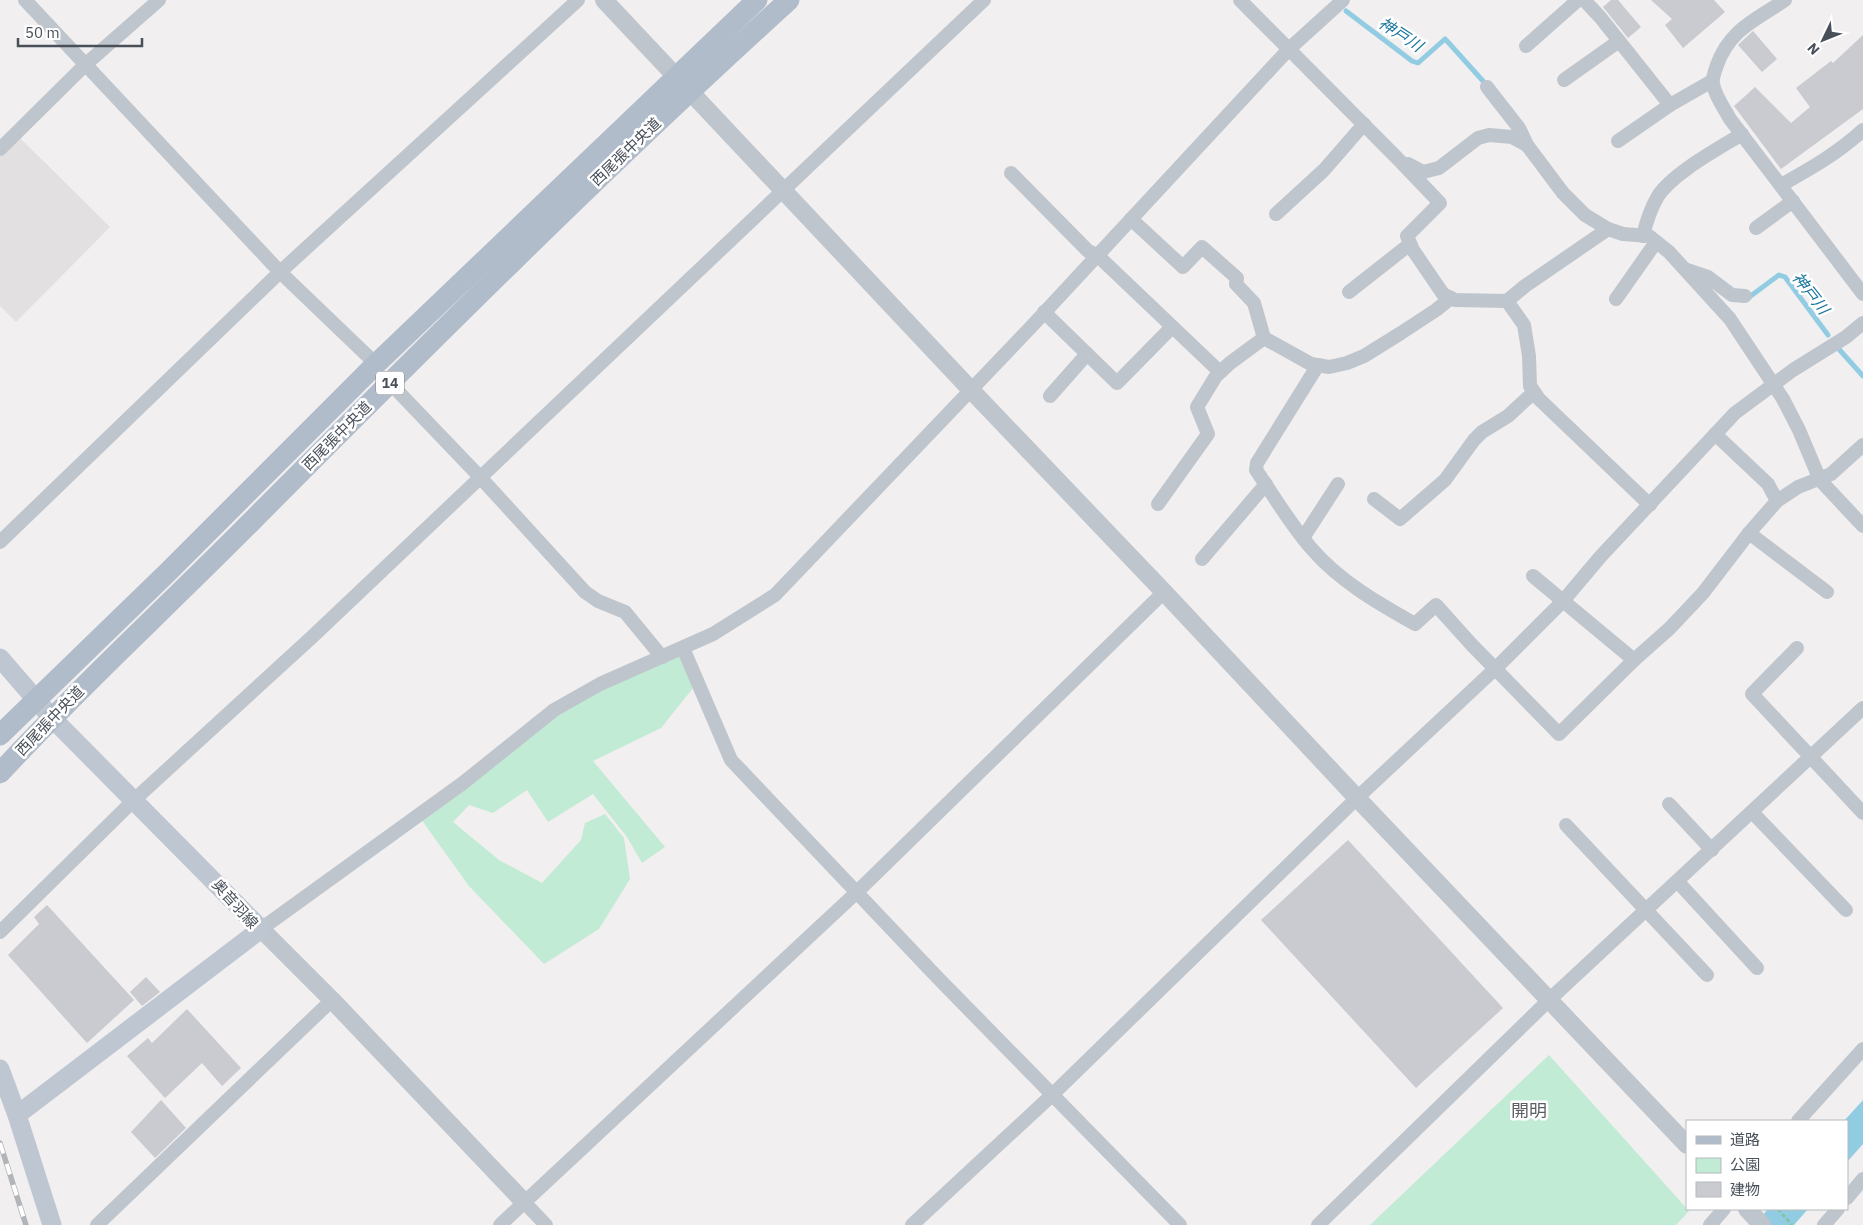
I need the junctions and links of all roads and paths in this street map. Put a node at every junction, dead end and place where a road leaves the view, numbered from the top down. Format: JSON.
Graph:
{"nodes":[{"id":1,"x":25,"y":0,"type":"edge"},
{"id":2,"x":159,"y":0,"type":"edge"},
{"id":3,"x":578,"y":0,"type":"edge"},
{"id":4,"x":604,"y":0,"type":"edge"},
{"id":5,"x":757,"y":0,"type":"edge"},
{"id":6,"x":788,"y":0,"type":"edge"},
{"id":7,"x":984,"y":0,"type":"edge"},
{"id":8,"x":1240,"y":0,"type":"edge"},
{"id":9,"x":1343,"y":0,"type":"edge"},
{"id":10,"x":1578,"y":0,"type":"edge"},
{"id":11,"x":1584,"y":0,"type":"edge"},
{"id":12,"x":1785,"y":0,"type":"edge"},
{"id":13,"x":1619,"y":40,"type":"junction"},
{"id":14,"x":1526,"y":46,"type":"dead end"},
{"id":15,"x":1289,"y":49,"type":"junction"},
{"id":16,"x":86,"y":64,"type":"junction"},
{"id":17,"x":1564,"y":80,"type":"dead end"},
{"id":18,"x":1712,"y":81,"type":"junction"},
{"id":19,"x":682,"y":84,"type":"junction"},
{"id":20,"x":1487,"y":87,"type":"dead end"},
{"id":21,"x":1670,"y":104,"type":"junction"},
{"id":22,"x":1364,"y":124,"type":"junction"},
{"id":23,"x":1863,"y":130,"type":"edge"},
{"id":24,"x":1742,"y":134,"type":"junction"},
{"id":25,"x":1618,"y":142,"type":"dead end"},
{"id":26,"x":1527,"y":145,"type":"junction"},
{"id":27,"x":0,"y":148,"type":"edge"},
{"id":28,"x":1400,"y":161,"type":"junction"},
{"id":29,"x":1011,"y":173,"type":"dead end"},
{"id":30,"x":1781,"y":185,"type":"junction"},
{"id":31,"x":783,"y":191,"type":"junction"},
{"id":32,"x":1793,"y":201,"type":"junction"},
{"id":33,"x":1276,"y":214,"type":"dead end"},
{"id":34,"x":1131,"y":219,"type":"junction"},
{"id":35,"x":1756,"y":228,"type":"dead end"},
{"id":36,"x":1608,"y":229,"type":"junction"},
{"id":37,"x":1643,"y":236,"type":"junction"},
{"id":38,"x":1656,"y":242,"type":"junction"},
{"id":39,"x":1410,"y":244,"type":"junction"},
{"id":40,"x":1097,"y":255,"type":"junction"},
{"id":41,"x":1685,"y":269,"type":"junction"},
{"id":42,"x":280,"y":272,"type":"junction"},
{"id":43,"x":1349,"y":292,"type":"dead end"},
{"id":44,"x":1863,"y":294,"type":"edge"},
{"id":45,"x":1745,"y":296,"type":"dead end"},
{"id":46,"x":1451,"y":298,"type":"junction"},
{"id":47,"x":1616,"y":299,"type":"dead end"},
{"id":48,"x":1507,"y":301,"type":"junction"},
{"id":49,"x":1044,"y":312,"type":"junction"},
{"id":50,"x":1863,"y":323,"type":"edge"},
{"id":51,"x":1172,"y":327,"type":"junction"},
{"id":52,"x":1264,"y":338,"type":"junction"},
{"id":53,"x":1087,"y":354,"type":"junction"},
{"id":54,"x":376,"y":364,"type":"junction"},
{"id":55,"x":1318,"y":365,"type":"junction"},
{"id":56,"x":1220,"y":372,"type":"junction"},
{"id":57,"x":390,"y":383,"type":"junction"},
{"id":58,"x":1774,"y":383,"type":"junction"},
{"id":59,"x":971,"y":390,"type":"junction"},
{"id":60,"x":1534,"y":392,"type":"junction"},
{"id":61,"x":1050,"y":396,"type":"dead end"},
{"id":62,"x":1715,"y":434,"type":"junction"},
{"id":63,"x":1863,"y":445,"type":"edge"},
{"id":64,"x":480,"y":477,"type":"junction"},
{"id":65,"x":1820,"y":480,"type":"junction"},
{"id":66,"x":1266,"y":484,"type":"junction"},
{"id":67,"x":1338,"y":484,"type":"dead end"},
{"id":68,"x":1374,"y":499,"type":"dead end"},
{"id":69,"x":1777,"y":501,"type":"junction"},
{"id":70,"x":1158,"y":504,"type":"dead end"},
{"id":71,"x":1650,"y":505,"type":"junction"},
{"id":72,"x":1863,"y":526,"type":"edge"},
{"id":73,"x":1749,"y":533,"type":"junction"},
{"id":74,"x":1303,"y":538,"type":"junction"},
{"id":75,"x":0,"y":542,"type":"edge"},
{"id":76,"x":1202,"y":559,"type":"dead end"},
{"id":77,"x":1533,"y":576,"type":"dead end"},
{"id":78,"x":1164,"y":592,"type":"junction"},
{"id":79,"x":1827,"y":592,"type":"dead end"},
{"id":80,"x":1563,"y":601,"type":"junction"},
{"id":81,"x":683,"y":648,"type":"junction"},
{"id":82,"x":1797,"y":648,"type":"dead end"},
{"id":83,"x":0,"y":658,"type":"edge"},
{"id":84,"x":662,"y":658,"type":"junction"},
{"id":85,"x":1634,"y":660,"type":"junction"},
{"id":86,"x":1496,"y":668,"type":"junction"},
{"id":87,"x":36,"y":699,"type":"junction"},
{"id":88,"x":1863,"y":708,"type":"edge"},
{"id":89,"x":51,"y":717,"type":"junction"},
{"id":90,"x":0,"y":735,"type":"edge"},
{"id":91,"x":1811,"y":757,"type":"junction"},
{"id":92,"x":0,"y":773,"type":"edge"},
{"id":93,"x":1357,"y":798,"type":"junction"},
{"id":94,"x":134,"y":800,"type":"junction"},
{"id":95,"x":1669,"y":804,"type":"dead end"},
{"id":96,"x":1752,"y":812,"type":"junction"},
{"id":97,"x":1863,"y":812,"type":"edge"},
{"id":98,"x":1566,"y":825,"type":"dead end"},
{"id":99,"x":1712,"y":850,"type":"junction"},
{"id":100,"x":1678,"y":882,"type":"junction"},
{"id":101,"x":856,"y":892,"type":"junction"},
{"id":102,"x":1846,"y":910,"type":"dead end"},
{"id":103,"x":1647,"y":911,"type":"junction"},
{"id":104,"x":262,"y":929,"type":"junction"},
{"id":105,"x":0,"y":932,"type":"edge"},
{"id":106,"x":1757,"y":968,"type":"dead end"},
{"id":107,"x":1707,"y":975,"type":"dead end"},
{"id":108,"x":332,"y":1000,"type":"junction"},
{"id":109,"x":1549,"y":1000,"type":"junction"},
{"id":110,"x":1863,"y":1049,"type":"edge"},
{"id":111,"x":0,"y":1069,"type":"edge"},
{"id":112,"x":1052,"y":1094,"type":"junction"},
{"id":113,"x":17,"y":1116,"type":"junction"},
{"id":114,"x":1799,"y":1120,"type":"edge"},
{"id":115,"x":1686,"y":1144,"type":"edge"},
{"id":116,"x":1863,"y":1179,"type":"edge"},
{"id":117,"x":1848,"y":1197,"type":"edge"},
{"id":118,"x":524,"y":1202,"type":"junction"},
{"id":119,"x":1723,"y":1210,"type":"edge"},
{"id":120,"x":1748,"y":1210,"type":"edge"},
{"id":121,"x":1779,"y":1210,"type":"edge"},
{"id":122,"x":1837,"y":1210,"type":"edge"},
{"id":123,"x":52,"y":1225,"type":"edge"},
{"id":124,"x":97,"y":1225,"type":"edge"},
{"id":125,"x":500,"y":1225,"type":"edge"},
{"id":126,"x":546,"y":1225,"type":"edge"},
{"id":127,"x":912,"y":1225,"type":"edge"},
{"id":128,"x":1180,"y":1225,"type":"edge"},
{"id":129,"x":1318,"y":1225,"type":"edge"},
{"id":130,"x":1710,"y":1225,"type":"edge"},
{"id":131,"x":1762,"y":1225,"type":"edge"},
{"id":132,"x":1792,"y":1225,"type":"edge"},
{"id":133,"x":1824,"y":1225,"type":"edge"}],
"edges":[{"from":1,"to":16,"type":"street"},
{"from":2,"to":16,"type":"street"},
{"from":3,"to":42,"type":"street"},
{"from":4,"to":19,"type":"street"},
{"from":5,"to":19,"type":"main road","name":"西尾張中央道","number":"14"},
{"from":6,"to":19,"type":"main road","name":"西尾張中央道","number":"14"},
{"from":7,"to":31,"type":"street"},
{"from":8,"to":15,"type":"street"},
{"from":9,"to":15,"type":"street"},
{"from":10,"to":14,"type":"street"},
{"from":11,"to":13,"type":"street"},
{"from":12,"to":18,"type":"street"},
{"from":13,"to":17,"type":"street"},
{"from":13,"to":21,"type":"street"},
{"from":15,"to":22,"type":"street"},
{"from":15,"to":34,"type":"street"},
{"from":16,"to":27,"type":"street"},
{"from":16,"to":42,"type":"street"},
{"from":18,"to":21,"type":"street"},
{"from":18,"to":24,"type":"street"},
{"from":19,"to":31,"type":"street"},
{"from":19,"to":54,"type":"main road","name":"西尾張中央道","number":"14"},
{"from":19,"to":57,"type":"main road","name":"西尾張中央道","number":"14"},
{"from":20,"to":26,"type":"street"},
{"from":21,"to":25,"type":"street"},
{"from":22,"to":28,"type":"street"},
{"from":22,"to":33,"type":"street"},
{"from":23,"to":30,"type":"street"},
{"from":24,"to":30,"type":"street"},
{"from":24,"to":37,"type":"street"},
{"from":26,"to":28,"type":"street"},
{"from":26,"to":36,"type":"street"},
{"from":28,"to":39,"type":"street"},
{"from":29,"to":40,"type":"street"},
{"from":30,"to":32,"type":"street"},
{"from":31,"to":59,"type":"street"},
{"from":31,"to":64,"type":"street"},
{"from":32,"to":35,"type":"street"},
{"from":32,"to":44,"type":"street"},
{"from":34,"to":40,"type":"street"},
{"from":34,"to":52,"type":"street"},
{"from":36,"to":37,"type":"street"},
{"from":36,"to":48,"type":"street"},
{"from":37,"to":38,"type":"street"},
{"from":38,"to":41,"type":"street"},
{"from":38,"to":47,"type":"street"},
{"from":39,"to":43,"type":"street"},
{"from":39,"to":46,"type":"street"},
{"from":40,"to":49,"type":"street"},
{"from":40,"to":51,"type":"street"},
{"from":41,"to":45,"type":"street"},
{"from":41,"to":58,"type":"street"},
{"from":42,"to":54,"type":"street"},
{"from":42,"to":75,"type":"street"},
{"from":46,"to":48,"type":"street"},
{"from":46,"to":55,"type":"street"},
{"from":48,"to":60,"type":"street"},
{"from":49,"to":53,"type":"street"},
{"from":49,"to":59,"type":"street"},
{"from":50,"to":58,"type":"street"},
{"from":51,"to":53,"type":"street"},
{"from":51,"to":56,"type":"street"},
{"from":52,"to":55,"type":"street"},
{"from":52,"to":56,"type":"street"},
{"from":53,"to":61,"type":"street"},
{"from":54,"to":87,"type":"main road","name":"西尾張中央道","number":"14"},
{"from":55,"to":66,"type":"street"},
{"from":56,"to":70,"type":"street"},
{"from":57,"to":64,"type":"street"},
{"from":57,"to":89,"type":"main road","name":"西尾張中央道","number":"14"},
{"from":58,"to":62,"type":"street"},
{"from":58,"to":65,"type":"street"},
{"from":59,"to":78,"type":"street"},
{"from":59,"to":81,"type":"street"},
{"from":60,"to":68,"type":"street"},
{"from":60,"to":71,"type":"street"},
{"from":62,"to":69,"type":"street"},
{"from":62,"to":71,"type":"street"},
{"from":63,"to":65,"type":"street"},
{"from":64,"to":84,"type":"street"},
{"from":64,"to":94,"type":"street"},
{"from":65,"to":69,"type":"street"},
{"from":65,"to":72,"type":"street"},
{"from":66,"to":74,"type":"street"},
{"from":66,"to":76,"type":"street"},
{"from":67,"to":74,"type":"street"},
{"from":69,"to":73,"type":"street"},
{"from":71,"to":80,"type":"street"},
{"from":73,"to":79,"type":"street"},
{"from":73,"to":85,"type":"street"},
{"from":74,"to":86,"type":"street"},
{"from":77,"to":80,"type":"street"},
{"from":78,"to":93,"type":"street"},
{"from":78,"to":101,"type":"street"},
{"from":80,"to":85,"type":"street"},
{"from":80,"to":86,"type":"street"},
{"from":81,"to":84,"type":"street"},
{"from":81,"to":101,"type":"street"},
{"from":82,"to":91,"type":"street"},
{"from":83,"to":87,"type":"main road","name":"奥音羽線"},
{"from":84,"to":104,"type":"street"},
{"from":85,"to":86,"type":"street"},
{"from":86,"to":93,"type":"street"},
{"from":87,"to":89,"type":"main road","name":"奥音羽線"},
{"from":87,"to":90,"type":"main road","name":"西尾張中央道","number":"14"},
{"from":88,"to":91,"type":"street"},
{"from":89,"to":92,"type":"main road","name":"西尾張中央道","number":"14"},
{"from":89,"to":94,"type":"main road","name":"奥音羽線"},
{"from":91,"to":96,"type":"street"},
{"from":91,"to":97,"type":"street"},
{"from":93,"to":109,"type":"street"},
{"from":93,"to":112,"type":"street"},
{"from":94,"to":104,"type":"main road","name":"奥音羽線"},
{"from":94,"to":105,"type":"street"},
{"from":95,"to":99,"type":"street"},
{"from":96,"to":99,"type":"street"},
{"from":96,"to":102,"type":"street"},
{"from":98,"to":103,"type":"street"},
{"from":99,"to":100,"type":"street"},
{"from":100,"to":103,"type":"street"},
{"from":100,"to":106,"type":"street"},
{"from":101,"to":112,"type":"street"},
{"from":101,"to":118,"type":"street"},
{"from":103,"to":107,"type":"street"},
{"from":103,"to":109,"type":"street"},
{"from":104,"to":108,"type":"street"},
{"from":104,"to":113,"type":"main road","name":"奥音羽線"},
{"from":108,"to":118,"type":"street"},
{"from":108,"to":124,"type":"street"},
{"from":109,"to":115,"type":"street"},
{"from":109,"to":129,"type":"street"},
{"from":110,"to":114,"type":"street"},
{"from":111,"to":113,"type":"main road"},
{"from":112,"to":127,"type":"street"},
{"from":112,"to":128,"type":"street"},
{"from":113,"to":123,"type":"main road"},
{"from":116,"to":117,"type":"street"},
{"from":118,"to":125,"type":"street"},
{"from":118,"to":126,"type":"street"},
{"from":119,"to":130,"type":"street"},
{"from":120,"to":131,"type":"street"},
{"from":121,"to":132,"type":"path"},
{"from":122,"to":133,"type":"street"}]}
